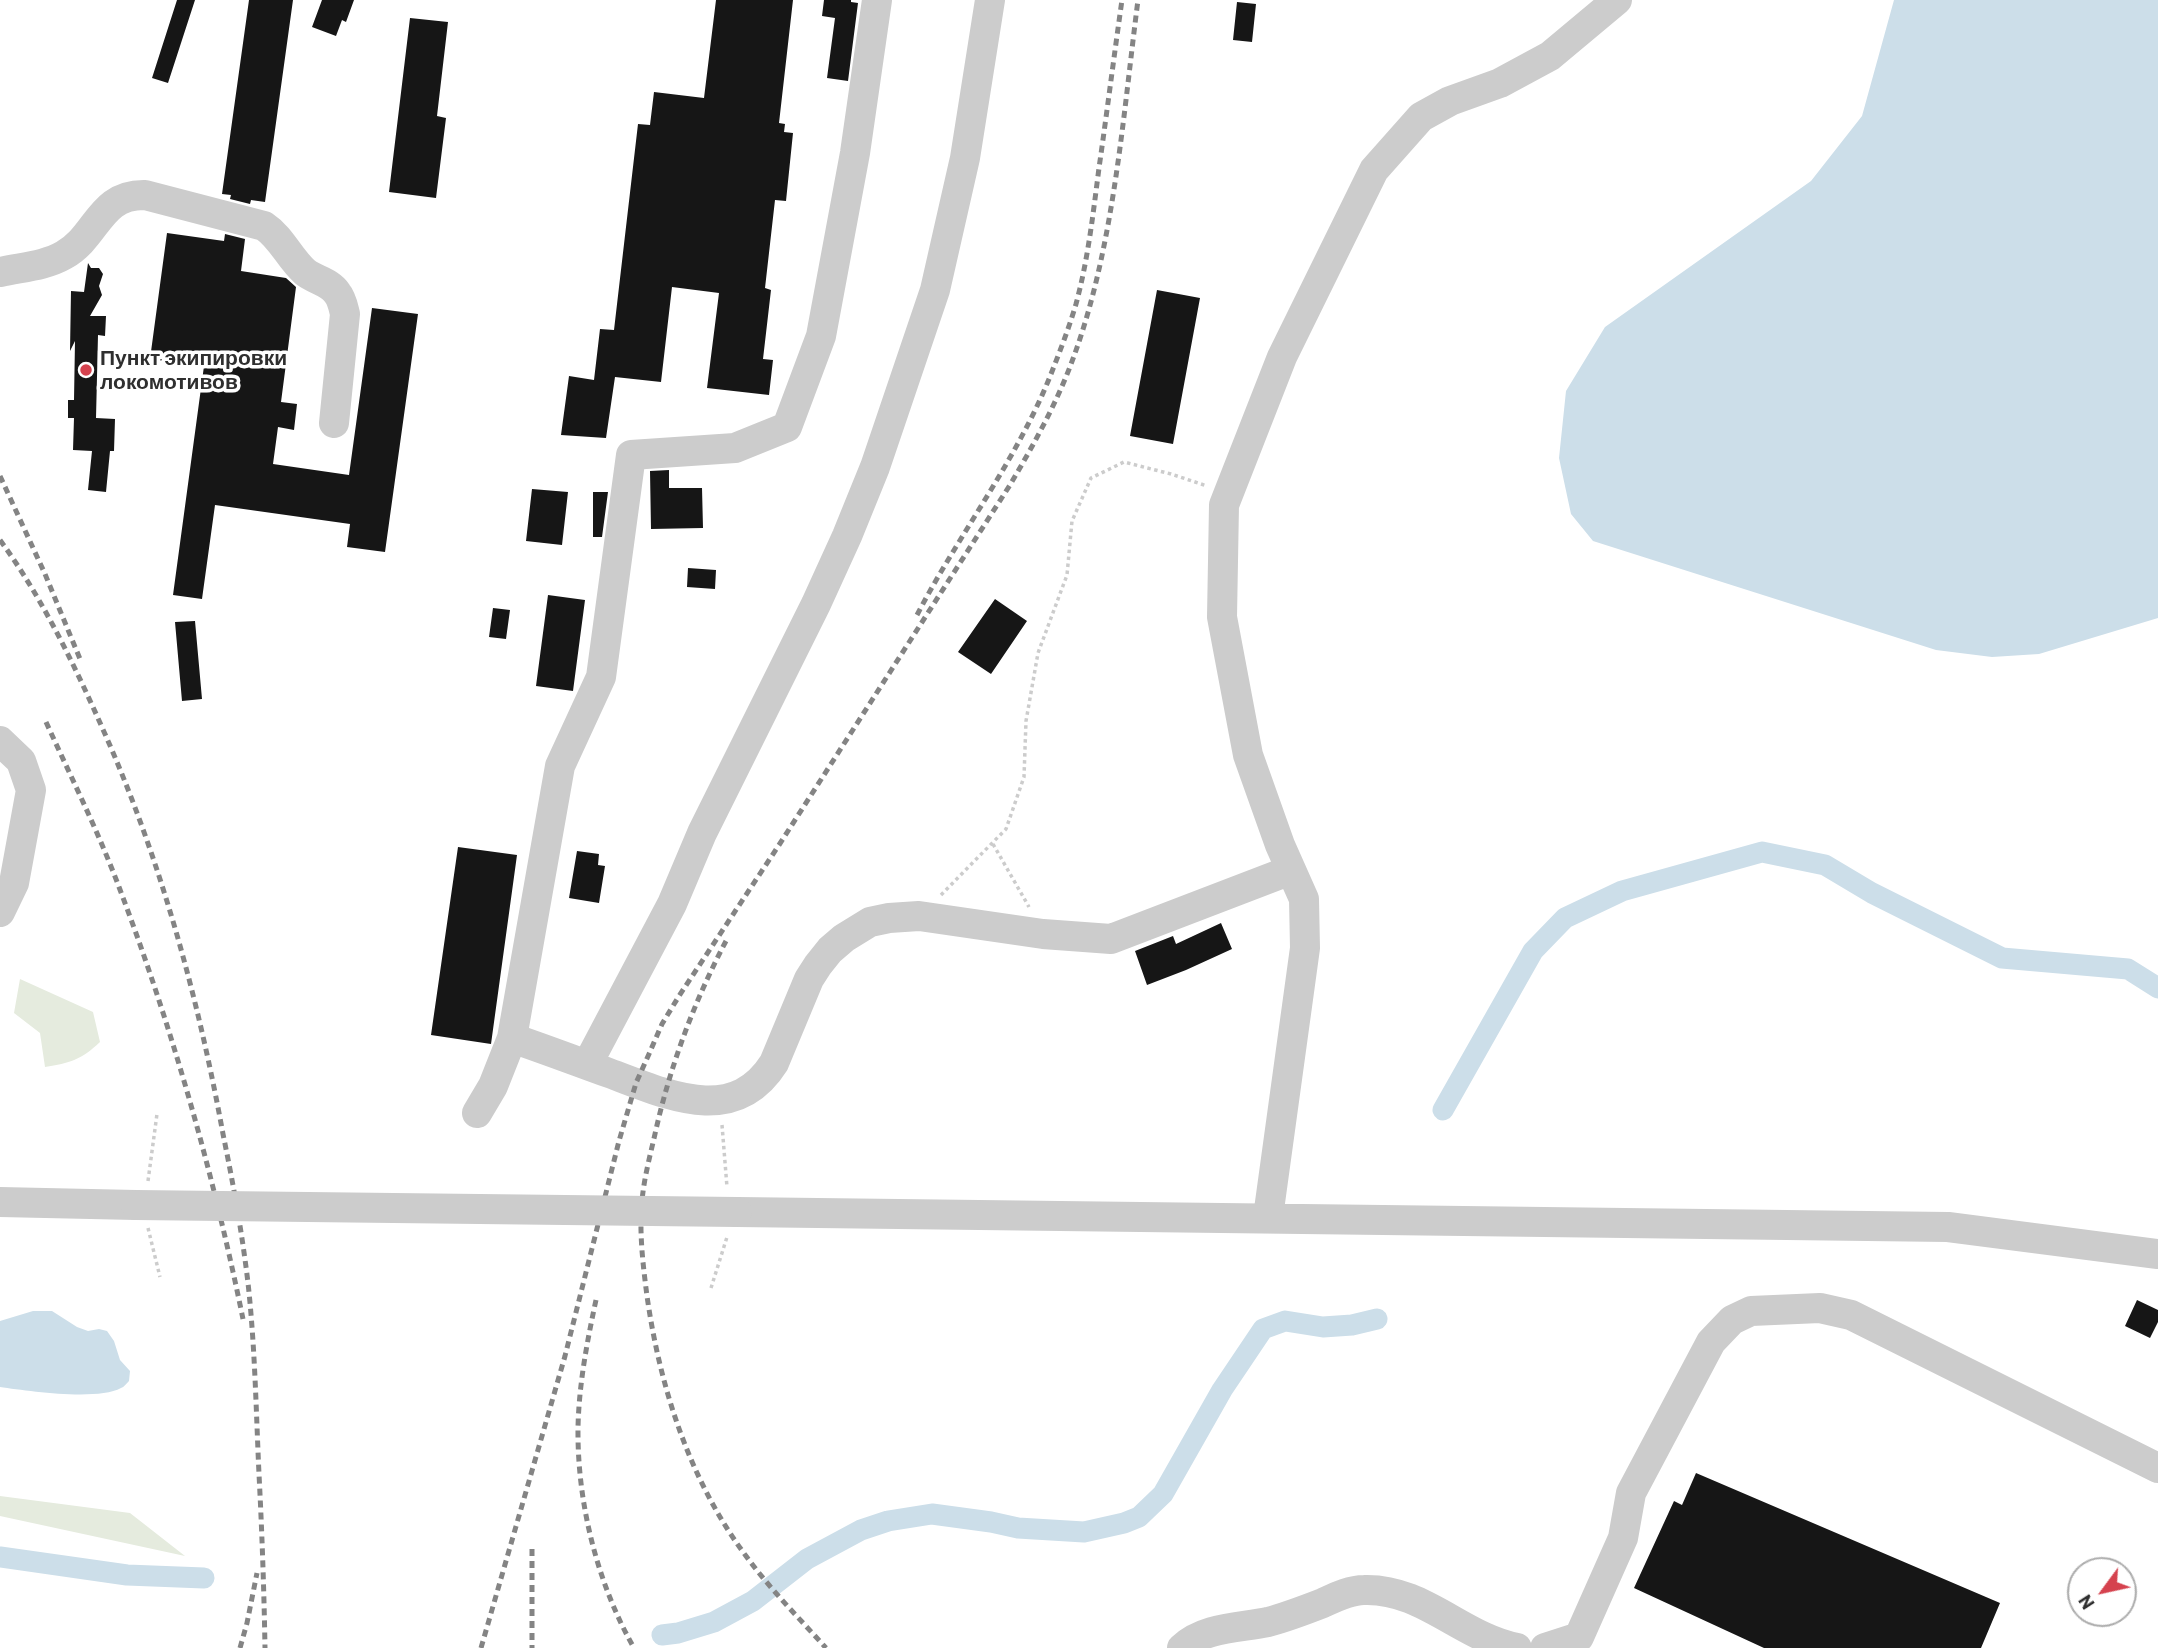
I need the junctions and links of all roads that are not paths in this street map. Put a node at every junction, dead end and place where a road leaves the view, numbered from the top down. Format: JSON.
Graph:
{"nodes":[{"id":1,"x":877,"y":0,"type":"edge"},
{"id":2,"x":990,"y":0,"type":"edge"},
{"id":3,"x":1617,"y":0,"type":"edge"},
{"id":4,"x":0,"y":272,"type":"edge"},
{"id":5,"x":334,"y":423,"type":"dead end"},
{"id":6,"x":0,"y":741,"type":"edge"},
{"id":7,"x":1291,"y":870,"type":"junction"},
{"id":8,"x":7,"y":883,"type":"edge"},
{"id":9,"x":0,"y":912,"type":"edge"},
{"id":10,"x":512,"y":1038,"type":"junction"},
{"id":11,"x":587,"y":1065,"type":"junction"},
{"id":12,"x":477,"y":1113,"type":"dead end"},
{"id":13,"x":0,"y":1202,"type":"edge"},
{"id":14,"x":1268,"y":1217,"type":"junction"},
{"id":15,"x":2158,"y":1254,"type":"edge"},
{"id":16,"x":2158,"y":1468,"type":"edge"},
{"id":17,"x":1182,"y":1648,"type":"edge"},
{"id":18,"x":1517,"y":1648,"type":"edge"},
{"id":19,"x":1545,"y":1648,"type":"edge"}],
"edges":[{"from":1,"to":10,"type":"street"},
{"from":2,"to":11,"type":"street"},
{"from":3,"to":7,"type":"street"},
{"from":4,"to":5,"type":"street"},
{"from":6,"to":8,"type":"street"},
{"from":7,"to":11,"type":"street"},
{"from":7,"to":14,"type":"street"},
{"from":8,"to":9,"type":"street"},
{"from":10,"to":11,"type":"street"},
{"from":10,"to":12,"type":"street"},
{"from":13,"to":14,"type":"street","bridge":true},
{"from":14,"to":15,"type":"street"},
{"from":16,"to":19,"type":"street"},
{"from":17,"to":18,"type":"street"}]}
